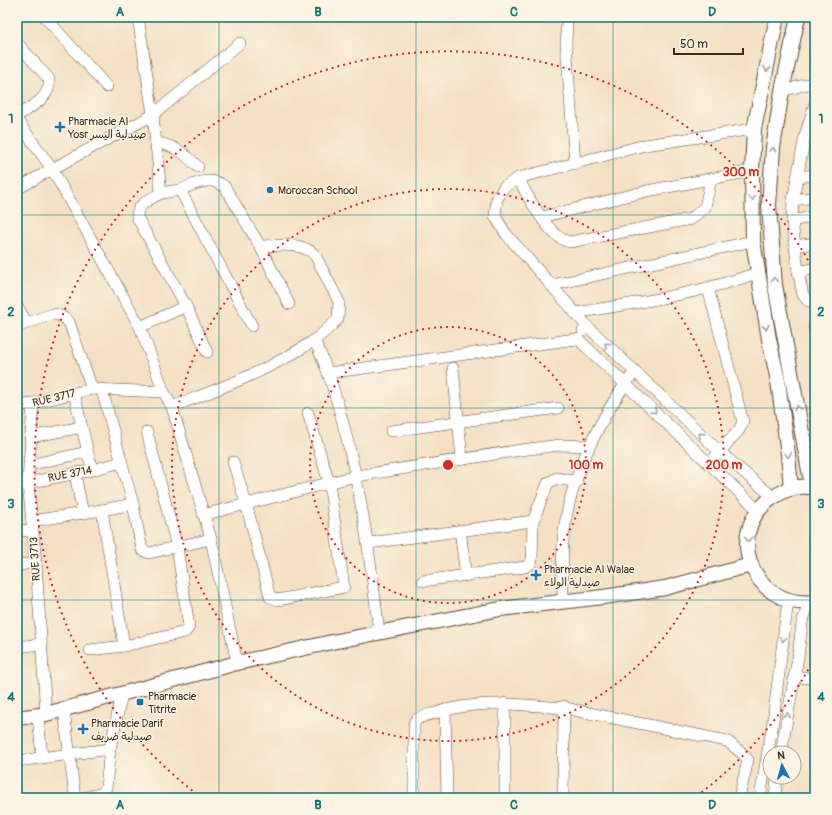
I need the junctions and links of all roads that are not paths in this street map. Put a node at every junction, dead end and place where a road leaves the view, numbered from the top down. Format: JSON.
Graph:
{"nodes":[{"id":1,"x":45,"y":17,"type":"edge"},
{"id":2,"x":138,"y":17,"type":"edge"},
{"id":3,"x":567,"y":17,"type":"edge"},
{"id":4,"x":777,"y":17,"type":"edge"},
{"id":5,"x":798,"y":17,"type":"edge"},
{"id":6,"x":17,"y":43,"type":"edge"},
{"id":7,"x":240,"y":43,"type":"dead end"},
{"id":8,"x":815,"y":82,"type":"edge"},
{"id":9,"x":107,"y":87,"type":"dead end"},
{"id":10,"x":782,"y":91,"type":"junction"},
{"id":11,"x":815,"y":103,"type":"edge"},
{"id":12,"x":153,"y":115,"type":"junction"},
{"id":13,"x":17,"y":116,"type":"edge"},
{"id":14,"x":17,"y":120,"type":"edge"},
{"id":15,"x":754,"y":129,"type":"junction"},
{"id":16,"x":156,"y":142,"type":"junction"},
{"id":17,"x":575,"y":164,"type":"junction"},
{"id":18,"x":198,"y":168,"type":"dead end"},
{"id":19,"x":52,"y":169,"type":"junction"},
{"id":20,"x":752,"y":171,"type":"junction"},
{"id":21,"x":815,"y":175,"type":"edge"},
{"id":22,"x":797,"y":177,"type":"junction"},
{"id":23,"x":518,"y":178,"type":"junction"},
{"id":24,"x":711,"y":179,"type":"junction"},
{"id":25,"x":17,"y":189,"type":"edge"},
{"id":26,"x":180,"y":190,"type":"junction"},
{"id":27,"x":161,"y":193,"type":"junction"},
{"id":28,"x":815,"y":196,"type":"edge"},
{"id":29,"x":792,"y":200,"type":"junction"},
{"id":30,"x":815,"y":216,"type":"edge"},
{"id":31,"x":542,"y":217,"type":"junction"},
{"id":32,"x":792,"y":220,"type":"junction"},
{"id":33,"x":753,"y":241,"type":"junction"},
{"id":34,"x":815,"y":243,"type":"edge"},
{"id":35,"x":260,"y":246,"type":"junction"},
{"id":36,"x":795,"y":246,"type":"junction"},
{"id":37,"x":815,"y":269,"type":"edge"},
{"id":38,"x":798,"y":271,"type":"junction"},
{"id":39,"x":757,"y":273,"type":"junction"},
{"id":40,"x":552,"y":285,"type":"junction"},
{"id":41,"x":708,"y":288,"type":"junction"},
{"id":42,"x":815,"y":301,"type":"edge"},
{"id":43,"x":289,"y":304,"type":"dead end"},
{"id":44,"x":17,"y":306,"type":"edge"},
{"id":45,"x":186,"y":306,"type":"junction"},
{"id":46,"x":575,"y":313,"type":"junction"},
{"id":47,"x":22,"y":325,"type":"edge"},
{"id":48,"x":252,"y":326,"type":"dead end"},
{"id":49,"x":587,"y":326,"type":"junction"},
{"id":50,"x":140,"y":327,"type":"junction"},
{"id":51,"x":576,"y":339,"type":"junction"},
{"id":52,"x":314,"y":340,"type":"junction"},
{"id":53,"x":207,"y":352,"type":"dead end"},
{"id":54,"x":453,"y":368,"type":"dead end"},
{"id":55,"x":635,"y":371,"type":"junction"},
{"id":56,"x":328,"y":373,"type":"junction"},
{"id":57,"x":625,"y":384,"type":"junction"},
{"id":58,"x":97,"y":390,"type":"junction"},
{"id":59,"x":164,"y":392,"type":"junction"},
{"id":60,"x":74,"y":393,"type":"junction"},
{"id":61,"x":33,"y":403,"type":"junction"},
{"id":62,"x":17,"y":407,"type":"edge"},
{"id":63,"x":172,"y":407,"type":"junction"},
{"id":64,"x":558,"y":408,"type":"dead end"},
{"id":65,"x":308,"y":413,"type":"dead end"},
{"id":66,"x":459,"y":421,"type":"junction"},
{"id":67,"x":82,"y":427,"type":"junction"},
{"id":68,"x":391,"y":431,"type":"dead end"},
{"id":69,"x":147,"y":432,"type":"dead end"},
{"id":70,"x":30,"y":437,"type":"junction"},
{"id":71,"x":589,"y":446,"type":"junction"},
{"id":72,"x":87,"y":452,"type":"junction"},
{"id":73,"x":720,"y":452,"type":"junction"},
{"id":74,"x":462,"y":459,"type":"junction"},
{"id":75,"x":122,"y":462,"type":"junction"},
{"id":76,"x":233,"y":462,"type":"dead end"},
{"id":77,"x":709,"y":464,"type":"junction"},
{"id":78,"x":29,"y":465,"type":"junction"},
{"id":79,"x":92,"y":470,"type":"junction"},
{"id":80,"x":75,"y":474,"type":"junction"},
{"id":81,"x":356,"y":476,"type":"junction"},
{"id":82,"x":577,"y":482,"type":"junction"},
{"id":83,"x":329,"y":483,"type":"junction"},
{"id":84,"x":22,"y":484,"type":"edge"},
{"id":85,"x":813,"y":488,"type":"edge"},
{"id":86,"x":791,"y":489,"type":"junction"},
{"id":87,"x":773,"y":497,"type":"junction"},
{"id":88,"x":246,"y":503,"type":"junction"},
{"id":89,"x":133,"y":504,"type":"junction"},
{"id":90,"x":102,"y":510,"type":"junction"},
{"id":91,"x":758,"y":511,"type":"junction"},
{"id":92,"x":83,"y":514,"type":"junction"},
{"id":93,"x":203,"y":515,"type":"junction"},
{"id":94,"x":533,"y":521,"type":"junction"},
{"id":95,"x":33,"y":525,"type":"junction"},
{"id":96,"x":460,"y":530,"type":"junction"},
{"id":97,"x":17,"y":531,"type":"edge"},
{"id":98,"x":211,"y":539,"type":"junction"},
{"id":99,"x":369,"y":543,"type":"junction"},
{"id":100,"x":177,"y":547,"type":"junction"},
{"id":101,"x":36,"y":564,"type":"junction"},
{"id":102,"x":17,"y":565,"type":"edge"},
{"id":103,"x":751,"y":565,"type":"junction"},
{"id":104,"x":466,"y":576,"type":"junction"},
{"id":105,"x":423,"y":581,"type":"dead end"},
{"id":106,"x":788,"y":600,"type":"junction"},
{"id":107,"x":563,"y":601,"type":"junction"},
{"id":108,"x":812,"y":603,"type":"edge"},
{"id":109,"x":379,"y":633,"type":"junction"},
{"id":110,"x":41,"y":644,"type":"junction"},
{"id":111,"x":124,"y":646,"type":"junction"},
{"id":112,"x":17,"y":647,"type":"edge"},
{"id":113,"x":90,"y":650,"type":"dead end"},
{"id":114,"x":237,"y":663,"type":"junction"},
{"id":115,"x":794,"y":676,"type":"junction"},
{"id":116,"x":815,"y":678,"type":"edge"},
{"id":117,"x":122,"y":694,"type":"junction"},
{"id":118,"x":505,"y":703,"type":"junction"},
{"id":119,"x":564,"y":706,"type":"junction"},
{"id":120,"x":64,"y":710,"type":"junction"},
{"id":121,"x":446,"y":710,"type":"junction"},
{"id":122,"x":42,"y":715,"type":"junction"},
{"id":123,"x":17,"y":718,"type":"edge"},
{"id":124,"x":782,"y":745,"type":"edge"},
{"id":125,"x":110,"y":749,"type":"junction"},
{"id":126,"x":70,"y":755,"type":"junction"},
{"id":127,"x":42,"y":758,"type":"junction"},
{"id":128,"x":17,"y":761,"type":"edge"},
{"id":129,"x":776,"y":785,"type":"edge"},
{"id":130,"x":75,"y":798,"type":"edge"},
{"id":131,"x":84,"y":798,"type":"edge"},
{"id":132,"x":414,"y":798,"type":"edge"},
{"id":133,"x":447,"y":798,"type":"edge"},
{"id":134,"x":505,"y":798,"type":"edge"},
{"id":135,"x":564,"y":798,"type":"edge"},
{"id":136,"x":739,"y":798,"type":"edge"},
{"id":137,"x":760,"y":798,"type":"edge"},
{"id":138,"x":775,"y":798,"type":"edge"}],
"edges":[{"from":1,"to":9,"type":"street"},
{"from":2,"to":12,"type":"street"},
{"from":3,"to":17,"type":"street"},
{"from":4,"to":15,"type":"street","one_way":true},
{"from":5,"to":10,"type":"street"},
{"from":6,"to":13,"type":"street"},
{"from":7,"to":12,"type":"street"},
{"from":8,"to":10,"type":"street"},
{"from":85,"to":10,"type":"street","one_way":true},
{"from":11,"to":22,"type":"street"},
{"from":12,"to":16,"type":"street"},
{"from":12,"to":19,"type":"street"},
{"from":14,"to":19,"type":"street"},
{"from":15,"to":17,"type":"street"},
{"from":15,"to":20,"type":"street"},
{"from":16,"to":18,"type":"street"},
{"from":16,"to":27,"type":"street"},
{"from":17,"to":23,"type":"street"},
{"from":19,"to":25,"type":"street"},
{"from":19,"to":50,"type":"street"},
{"from":20,"to":24,"type":"street"},
{"from":20,"to":33,"type":"street","one_way":true},
{"from":21,"to":22,"type":"street"},
{"from":22,"to":29,"type":"street"},
{"from":23,"to":31,"type":"street"},
{"from":23,"to":40,"type":"street"},
{"from":24,"to":31,"type":"street"},
{"from":24,"to":31,"type":"street"},
{"from":26,"to":27,"type":"street"},
{"from":26,"to":35,"type":"street"},
{"from":26,"to":48,"type":"street"},
{"from":27,"to":45,"type":"street"},
{"from":28,"to":29,"type":"street"},
{"from":29,"to":32,"type":"street"},
{"from":30,"to":32,"type":"street"},
{"from":32,"to":36,"type":"street"},
{"from":33,"to":39,"type":"street"},
{"from":33,"to":40,"type":"street"},
{"from":34,"to":36,"type":"street"},
{"from":35,"to":43,"type":"street"},
{"from":35,"to":52,"type":"street"},
{"from":36,"to":38,"type":"street"},
{"from":37,"to":38,"type":"street"},
{"from":38,"to":42,"type":"street"},
{"from":39,"to":41,"type":"street"},
{"from":39,"to":86,"type":"street","one_way":true},
{"from":40,"to":46,"type":"street"},
{"from":41,"to":46,"type":"street"},
{"from":41,"to":73,"type":"street"},
{"from":44,"to":47,"type":"street"},
{"from":45,"to":50,"type":"street"},
{"from":45,"to":53,"type":"street"},
{"from":46,"to":49,"type":"street"},
{"from":47,"to":58,"type":"street"},
{"from":49,"to":51,"type":"street"},
{"from":55,"to":49,"type":"street","one_way":true},
{"from":50,"to":59,"type":"street"},
{"from":51,"to":56,"type":"street"},
{"from":51,"to":57,"type":"street"},
{"from":52,"to":56,"type":"street"},
{"from":52,"to":63,"type":"street"},
{"from":54,"to":66,"type":"street"},
{"from":55,"to":57,"type":"street"},
{"from":73,"to":55,"type":"street","one_way":true},
{"from":56,"to":81,"type":"street"},
{"from":57,"to":71,"type":"street"},
{"from":57,"to":77,"type":"street","one_way":true},
{"from":58,"to":59,"type":"street","name":"RUE 3717"},
{"from":58,"to":60,"type":"street","name":"RUE 3717"},
{"from":58,"to":75,"type":"street"},
{"from":59,"to":63,"type":"street"},
{"from":60,"to":61,"type":"street","name":"RUE 3717"},
{"from":60,"to":67,"type":"street"},
{"from":61,"to":62,"type":"street","name":"RUE 3717"},
{"from":61,"to":70,"type":"street","name":"RUE 3713"},
{"from":63,"to":93,"type":"street"},
{"from":64,"to":66,"type":"street"},
{"from":65,"to":83,"type":"street"},
{"from":66,"to":68,"type":"street"},
{"from":66,"to":74,"type":"street"},
{"from":67,"to":70,"type":"street"},
{"from":67,"to":72,"type":"street"},
{"from":69,"to":100,"type":"street"},
{"from":70,"to":78,"type":"street","name":"RUE 3713"},
{"from":71,"to":74,"type":"street"},
{"from":71,"to":82,"type":"street"},
{"from":72,"to":78,"type":"street"},
{"from":72,"to":79,"type":"street"},
{"from":73,"to":77,"type":"street"},
{"from":73,"to":87,"type":"street"},
{"from":74,"to":81,"type":"street"},
{"from":75,"to":79,"type":"street","name":"RUE 3714"},
{"from":75,"to":89,"type":"street"},
{"from":76,"to":88,"type":"street"},
{"from":77,"to":91,"type":"street"},
{"from":78,"to":84,"type":"street","name":"RUE 3713"},
{"from":79,"to":80,"type":"street","name":"RUE 3714"},
{"from":80,"to":84,"type":"street","name":"RUE 3714"},
{"from":80,"to":92,"type":"street"},
{"from":81,"to":83,"type":"street"},
{"from":81,"to":99,"type":"street"},
{"from":82,"to":94,"type":"street"},
{"from":82,"to":107,"type":"street"},
{"from":83,"to":88,"type":"street"},
{"from":83,"to":88,"type":"street"},
{"from":84,"to":95,"type":"street","name":"RUE 3713"},
{"from":85,"to":86,"type":"street"},
{"from":86,"to":87,"type":"street"},
{"from":87,"to":91,"type":"street"},
{"from":88,"to":93,"type":"street"},
{"from":89,"to":90,"type":"street"},
{"from":89,"to":100,"type":"street"},
{"from":90,"to":92,"type":"street"},
{"from":90,"to":111,"type":"street"},
{"from":91,"to":103,"type":"street","one_way":true},
{"from":92,"to":95,"type":"street"},
{"from":93,"to":98,"type":"street"},
{"from":94,"to":96,"type":"street"},
{"from":94,"to":104,"type":"street"},
{"from":95,"to":97,"type":"street"},
{"from":95,"to":101,"type":"street","name":"RUE 3713"},
{"from":96,"to":99,"type":"street"},
{"from":96,"to":104,"type":"street"},
{"from":98,"to":100,"type":"street"},
{"from":98,"to":114,"type":"street"},
{"from":99,"to":109,"type":"street"},
{"from":100,"to":111,"type":"street"},
{"from":101,"to":102,"type":"street"},
{"from":101,"to":110,"type":"street","name":"RUE 3713"},
{"from":103,"to":106,"type":"street"},
{"from":103,"to":107,"type":"street"},
{"from":104,"to":105,"type":"street"},
{"from":106,"to":108,"type":"street"},
{"from":106,"to":137,"type":"street","one_way":true},
{"from":107,"to":109,"type":"street"},
{"from":108,"to":115,"type":"street"},
{"from":109,"to":114,"type":"street"},
{"from":110,"to":112,"type":"street"},
{"from":110,"to":122,"type":"street","name":"RUE 3713"},
{"from":111,"to":113,"type":"street"},
{"from":114,"to":117,"type":"street"},
{"from":115,"to":116,"type":"street"},
{"from":124,"to":115,"type":"street","one_way":true},
{"from":117,"to":120,"type":"street"},
{"from":117,"to":125,"type":"street"},
{"from":118,"to":119,"type":"street"},
{"from":118,"to":121,"type":"street"},
{"from":118,"to":134,"type":"street"},
{"from":119,"to":135,"type":"street"},
{"from":119,"to":136,"type":"street"},
{"from":120,"to":122,"type":"street"},
{"from":120,"to":126,"type":"street"},
{"from":121,"to":132,"type":"street"},
{"from":121,"to":133,"type":"street"},
{"from":122,"to":123,"type":"street"},
{"from":122,"to":127,"type":"street","name":"RUE 3713"},
{"from":125,"to":126,"type":"street"},
{"from":125,"to":131,"type":"street"},
{"from":126,"to":127,"type":"street"},
{"from":126,"to":130,"type":"street"},
{"from":127,"to":128,"type":"street"},
{"from":129,"to":138,"type":"street"}]}
